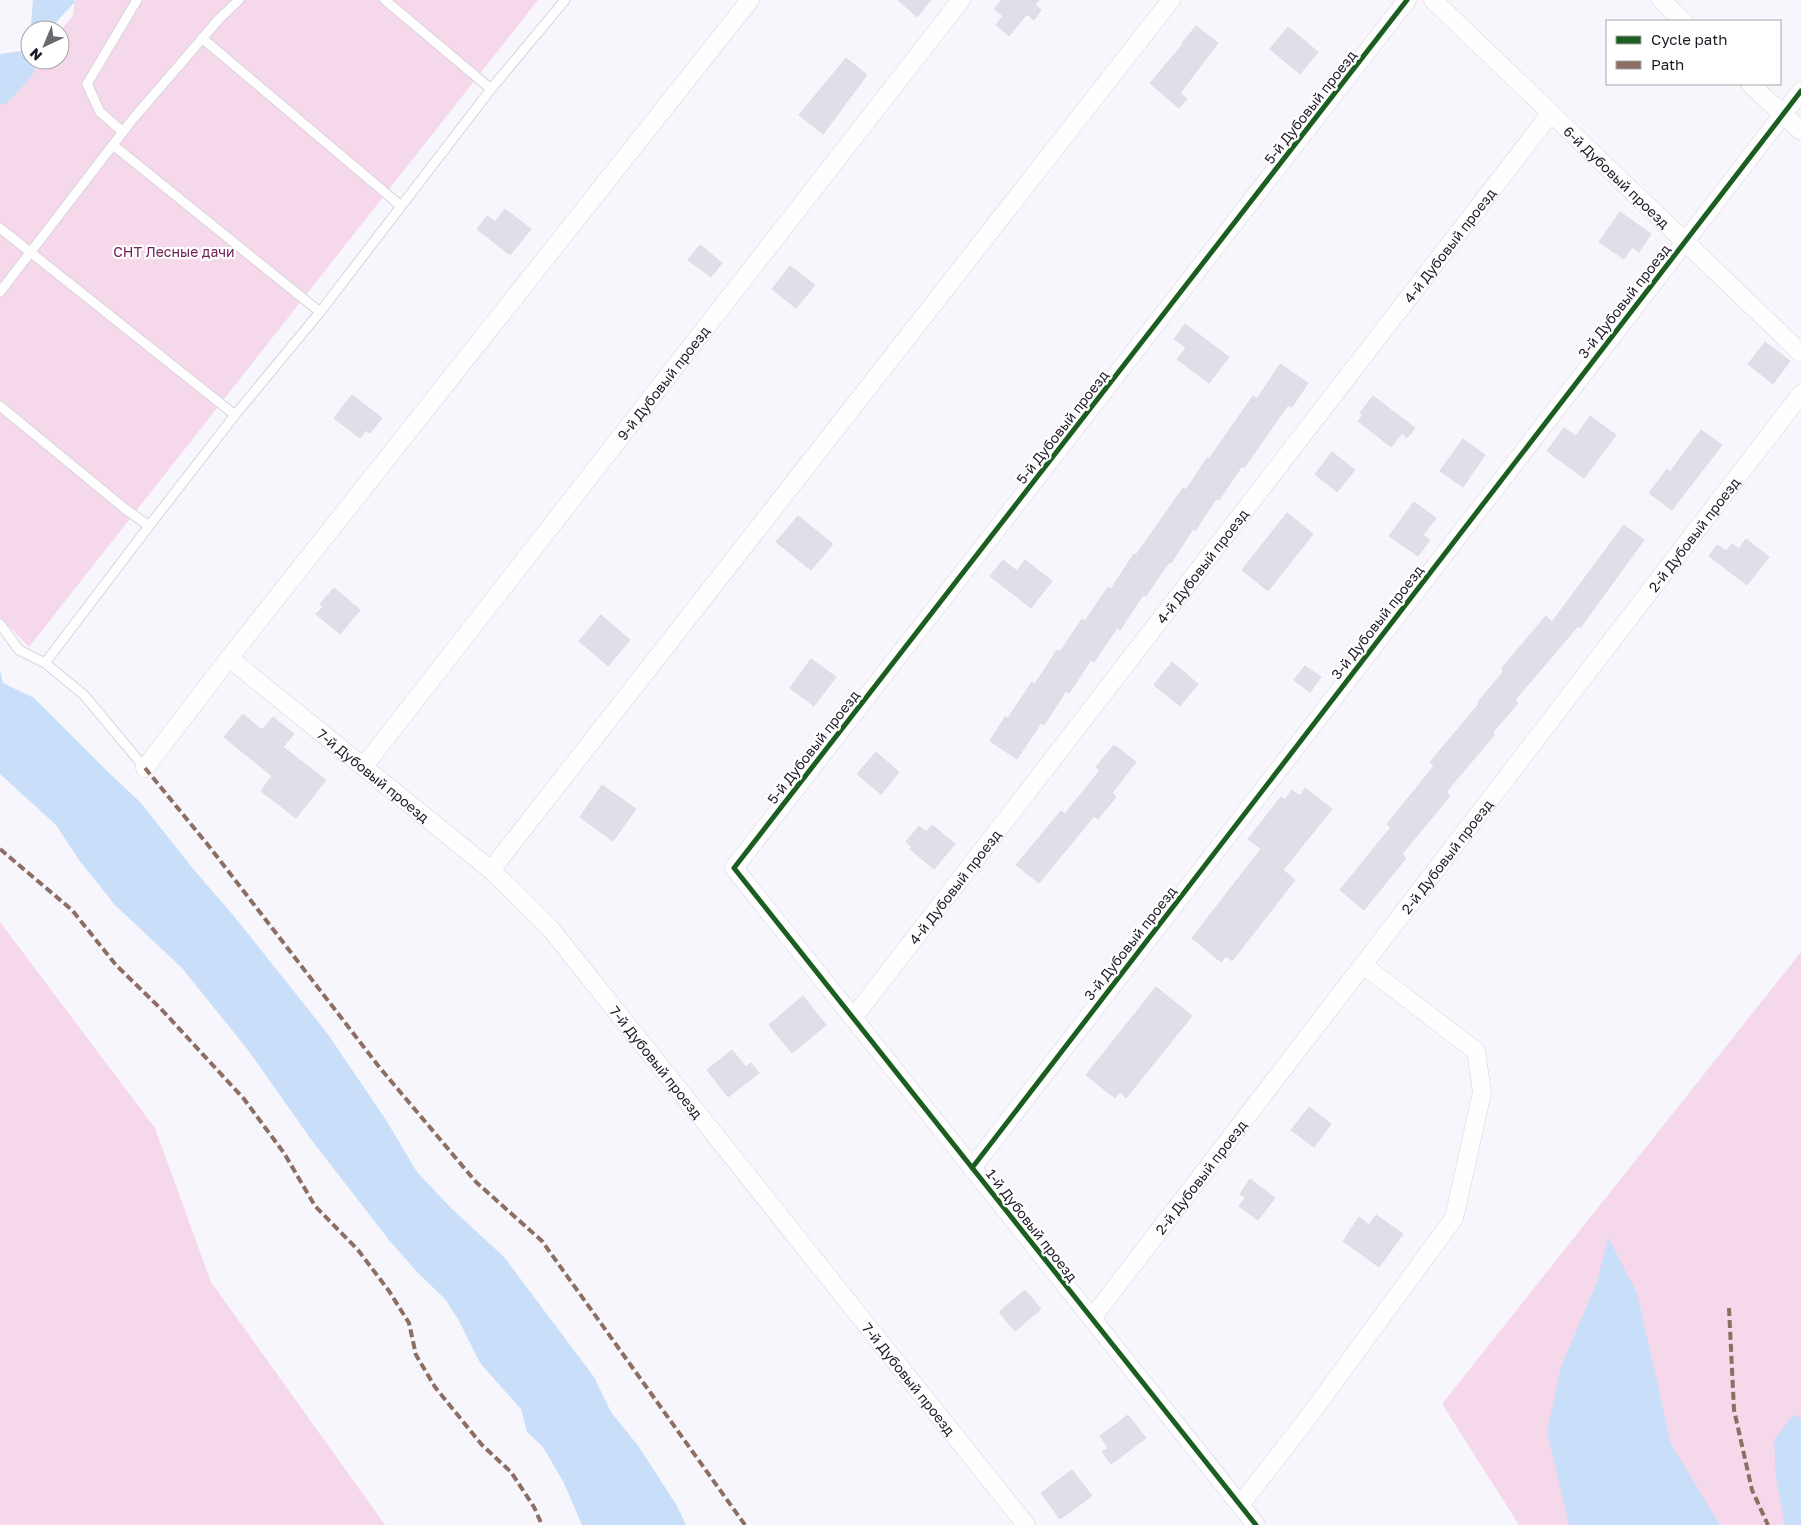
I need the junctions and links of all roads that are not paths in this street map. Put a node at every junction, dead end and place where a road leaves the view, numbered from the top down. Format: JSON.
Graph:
{"nodes":[{"id":1,"x":137,"y":0,"type":"edge"},
{"id":2,"x":240,"y":0,"type":"edge"},
{"id":3,"x":385,"y":0,"type":"edge"},
{"id":4,"x":565,"y":0,"type":"edge"},
{"id":5,"x":750,"y":0,"type":"edge"},
{"id":6,"x":962,"y":0,"type":"edge"},
{"id":7,"x":1171,"y":0,"type":"edge"},
{"id":8,"x":1407,"y":0,"type":"edge"},
{"id":9,"x":1433,"y":0,"type":"edge"},
{"id":10,"x":1661,"y":0,"type":"edge"},
{"id":11,"x":1683,"y":20,"type":"edge"},
{"id":12,"x":202,"y":38,"type":"junction"},
{"id":13,"x":1751,"y":85,"type":"edge"},
{"id":14,"x":490,"y":89,"type":"junction"},
{"id":15,"x":1801,"y":92,"type":"edge"},
{"id":16,"x":1550,"y":113,"type":"junction"},
{"id":17,"x":1783,"y":114,"type":"junction"},
{"id":18,"x":1801,"y":131,"type":"edge"},
{"id":19,"x":123,"y":132,"type":"junction"},
{"id":20,"x":113,"y":145,"type":"junction"},
{"id":21,"x":401,"y":206,"type":"junction"},
{"id":22,"x":0,"y":228,"type":"edge"},
{"id":23,"x":1684,"y":241,"type":"junction"},
{"id":24,"x":31,"y":252,"type":"junction"},
{"id":25,"x":0,"y":292,"type":"edge"},
{"id":26,"x":320,"y":312,"type":"junction"},
{"id":27,"x":1801,"y":353,"type":"edge"},
{"id":28,"x":1801,"y":394,"type":"edge"},
{"id":29,"x":0,"y":406,"type":"edge"},
{"id":30,"x":235,"y":415,"type":"junction"},
{"id":31,"x":149,"y":526,"type":"junction"},
{"id":32,"x":0,"y":624,"type":"edge"},
{"id":33,"x":229,"y":658,"type":"junction"},
{"id":34,"x":45,"y":663,"type":"junction"},
{"id":35,"x":364,"y":766,"type":"junction"},
{"id":36,"x":145,"y":768,"type":"joint"},
{"id":37,"x":734,"y":868,"type":"joint"},
{"id":38,"x":491,"y":870,"type":"junction"},
{"id":39,"x":1363,"y":965,"type":"junction"},
{"id":40,"x":853,"y":1018,"type":"junction"},
{"id":41,"x":972,"y":1168,"type":"junction"},
{"id":42,"x":1092,"y":1318,"type":"junction"},
{"id":43,"x":1240,"y":1505,"type":"junction"},
{"id":44,"x":1026,"y":1525,"type":"edge"},
{"id":45,"x":1256,"y":1525,"type":"edge"}],
"edges":[{"from":1,"to":19,"type":"lane"},
{"from":2,"to":12,"type":"lane"},
{"from":3,"to":14,"type":"lane"},
{"from":4,"to":14,"type":"lane"},
{"from":5,"to":33,"type":"street"},
{"from":6,"to":35,"type":"street","name":"9-й Дубовый проезд"},
{"from":7,"to":38,"type":"street"},
{"from":8,"to":37,"type":"street","name":"5-й Дубовый проезд"},
{"from":9,"to":16,"type":"street","name":"6-й Дубовый проезд"},
{"from":10,"to":11,"type":"street"},
{"from":12,"to":19,"type":"lane"},
{"from":12,"to":21,"type":"lane"},
{"from":13,"to":17,"type":"street"},
{"from":14,"to":21,"type":"lane"},
{"from":15,"to":17,"type":"street","name":"3-й Дубовый проезд"},
{"from":16,"to":23,"type":"street","name":"6-й Дубовый проезд"},
{"from":16,"to":40,"type":"street","name":"4-й Дубовый проезд"},
{"from":17,"to":18,"type":"street"},
{"from":17,"to":23,"type":"street","name":"3-й Дубовый проезд"},
{"from":19,"to":20,"type":"lane"},
{"from":20,"to":24,"type":"lane"},
{"from":20,"to":26,"type":"lane"},
{"from":21,"to":26,"type":"lane"},
{"from":22,"to":24,"type":"lane"},
{"from":23,"to":27,"type":"street","name":"6-й Дубовый проезд"},
{"from":23,"to":41,"type":"street","name":"3-й Дубовый проезд"},
{"from":24,"to":25,"type":"lane"},
{"from":24,"to":30,"type":"lane"},
{"from":26,"to":30,"type":"lane"},
{"from":28,"to":39,"type":"street","name":"2-й Дубовый проезд"},
{"from":29,"to":31,"type":"lane"},
{"from":30,"to":31,"type":"lane"},
{"from":31,"to":34,"type":"lane"},
{"from":32,"to":34,"type":"lane"},
{"from":33,"to":35,"type":"street","name":"7-й Дубовый проезд"},
{"from":33,"to":36,"type":"street"},
{"from":34,"to":36,"type":"lane"},
{"from":35,"to":38,"type":"street","name":"7-й Дубовый проезд"},
{"from":37,"to":40,"type":"street","name":"1-й Дубовый проезд"},
{"from":38,"to":44,"type":"street","name":"7-й Дубовый проезд"},
{"from":39,"to":42,"type":"street","name":"2-й Дубовый проезд"},
{"from":39,"to":43,"type":"street"},
{"from":40,"to":41,"type":"street","name":"1-й Дубовый проезд"},
{"from":41,"to":42,"type":"street","name":"1-й Дубовый проезд"},
{"from":42,"to":43,"type":"street","name":"1-й Дубовый проезд"},
{"from":43,"to":45,"type":"street","name":"1-й Дубовый проезд"}]}
